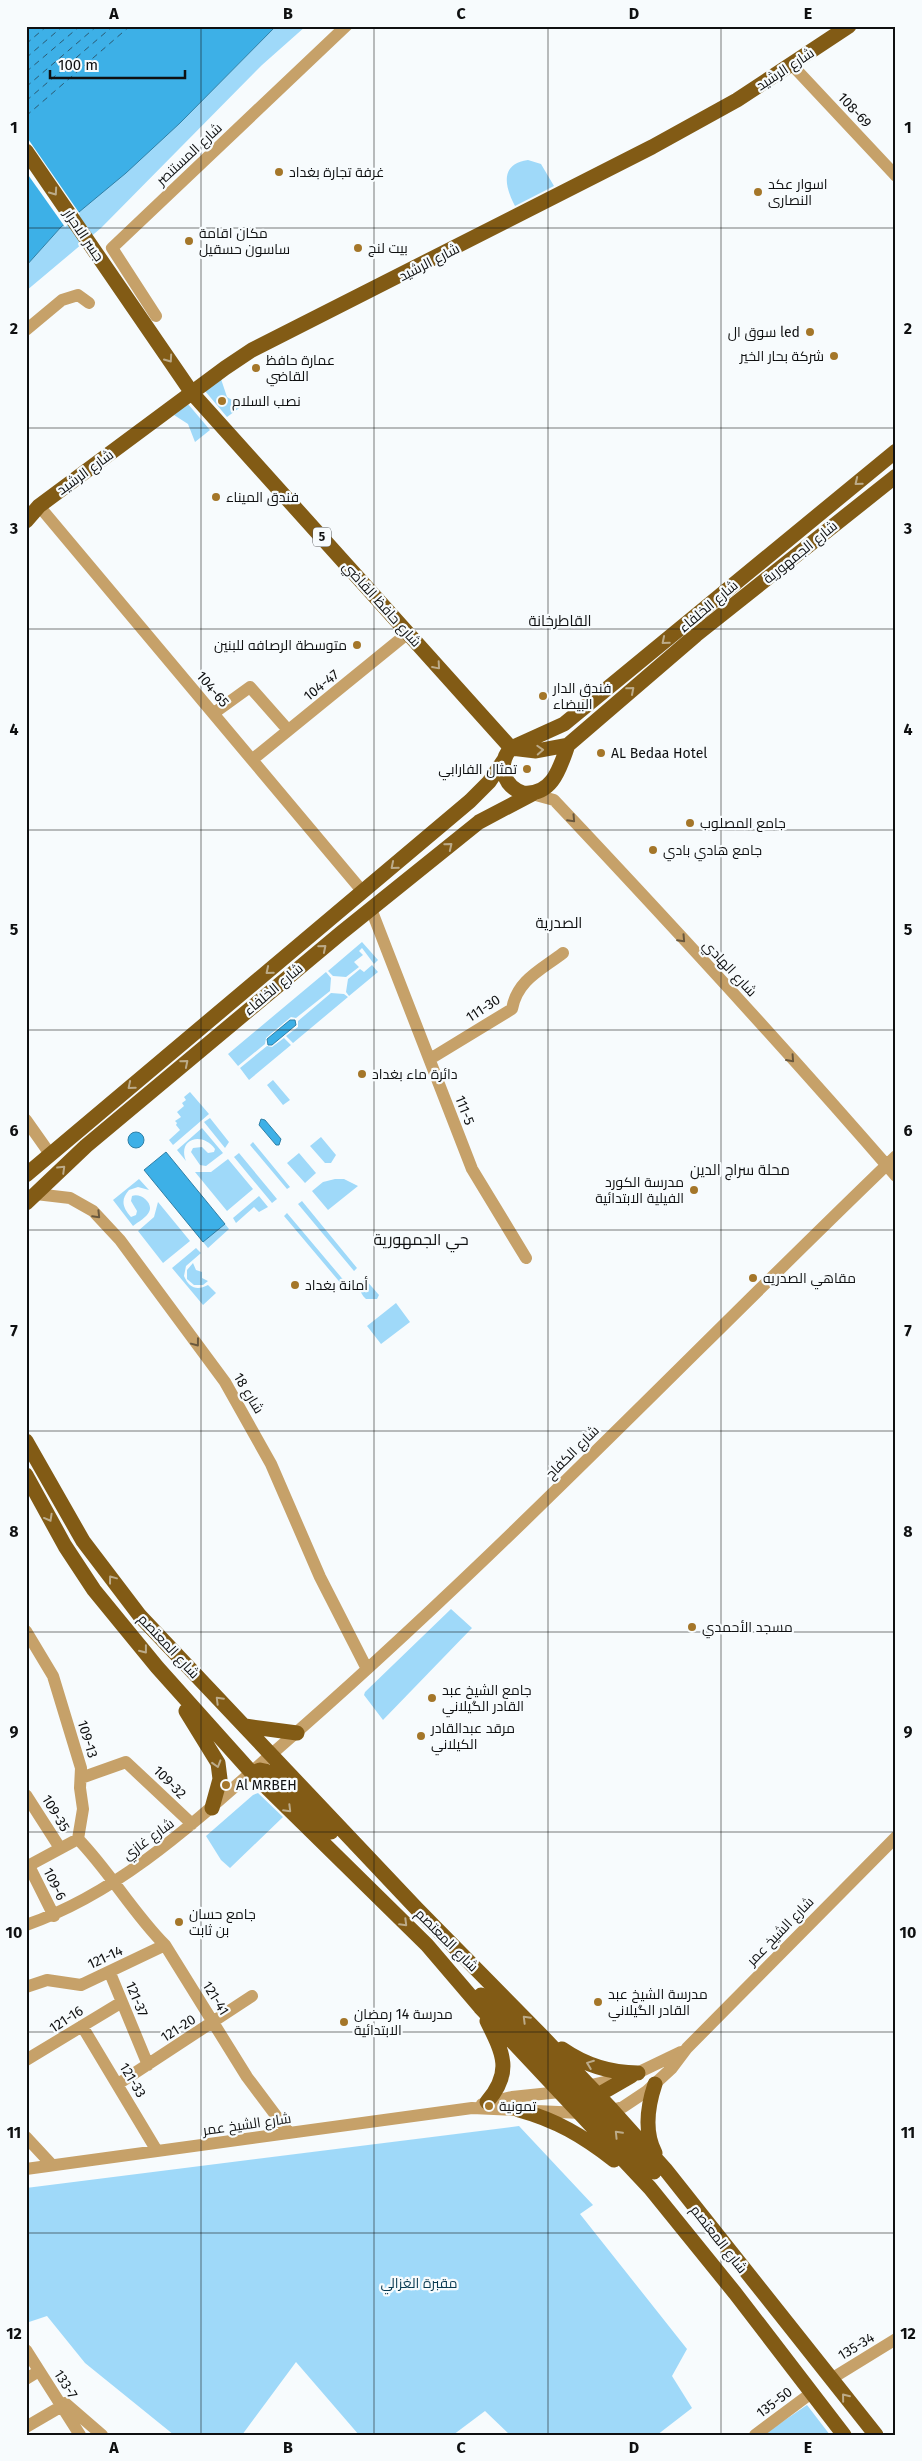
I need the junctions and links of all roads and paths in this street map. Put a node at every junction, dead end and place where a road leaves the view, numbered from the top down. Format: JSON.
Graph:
{"nodes":[{"id":1,"x":346,"y":26,"type":"edge"},
{"id":2,"x":849,"y":26,"type":"edge"},
{"id":3,"x":792,"y":65,"type":"junction"},
{"id":4,"x":26,"y":151,"type":"edge"},
{"id":5,"x":896,"y":176,"type":"edge"},
{"id":6,"x":88,"y":303,"type":"dead end"},
{"id":7,"x":156,"y":316,"type":"dead end"},
{"id":8,"x":140,"y":319,"type":"joint"},
{"id":9,"x":26,"y":330,"type":"edge"},
{"id":10,"x":192,"y":392,"type":"junction"},
{"id":11,"x":896,"y":451,"type":"edge"},
{"id":12,"x":896,"y":476,"type":"edge"},
{"id":13,"x":40,"y":506,"type":"junction"},
{"id":14,"x":26,"y":521,"type":"edge"},
{"id":15,"x":408,"y":633,"type":"junction"},
{"id":16,"x":214,"y":713,"type":"junction"},
{"id":17,"x":288,"y":730,"type":"junction"},
{"id":18,"x":568,"y":744,"type":"junction"},
{"id":19,"x":508,"y":754,"type":"junction"},
{"id":20,"x":253,"y":759,"type":"junction"},
{"id":21,"x":532,"y":794,"type":"junction"},
{"id":22,"x":363,"y":892,"type":"junction"},
{"id":23,"x":371,"y":909,"type":"junction"},
{"id":24,"x":563,"y":953,"type":"dead end"},
{"id":25,"x":430,"y":1059,"type":"junction"},
{"id":26,"x":26,"y":1120,"type":"edge"},
{"id":27,"x":50,"y":1154,"type":"junction"},
{"id":28,"x":891,"y":1160,"type":"edge"},
{"id":29,"x":26,"y":1175,"type":"edge"},
{"id":30,"x":896,"y":1176,"type":"edge"},
{"id":31,"x":31,"y":1198,"type":"edge"},
{"id":32,"x":526,"y":1258,"type":"dead end"},
{"id":33,"x":26,"y":1434,"type":"edge"},
{"id":34,"x":26,"y":1441,"type":"edge"},
{"id":35,"x":42,"y":1468,"type":"junction"},
{"id":36,"x":26,"y":1475,"type":"edge"},
{"id":37,"x":26,"y":1631,"type":"edge"},
{"id":38,"x":367,"y":1670,"type":"junction"},
{"id":39,"x":166,"y":1677,"type":"junction"},
{"id":40,"x":244,"y":1726,"type":"junction"},
{"id":41,"x":297,"y":1733,"type":"junction"},
{"id":42,"x":272,"y":1754,"type":"junction"},
{"id":43,"x":252,"y":1773,"type":"junction"},
{"id":44,"x":81,"y":1778,"type":"junction"},
{"id":45,"x":26,"y":1795,"type":"edge"},
{"id":46,"x":212,"y":1808,"type":"junction"},
{"id":47,"x":192,"y":1824,"type":"junction"},
{"id":48,"x":896,"y":1837,"type":"edge"},
{"id":49,"x":78,"y":1839,"type":"junction"},
{"id":50,"x":60,"y":1848,"type":"junction"},
{"id":51,"x":28,"y":1866,"type":"edge"},
{"id":52,"x":114,"y":1882,"type":"junction"},
{"id":53,"x":417,"y":1909,"type":"junction"},
{"id":54,"x":54,"y":1916,"type":"junction"},
{"id":55,"x":26,"y":1925,"type":"edge"},
{"id":56,"x":165,"y":1945,"type":"junction"},
{"id":57,"x":426,"y":1945,"type":"junction"},
{"id":58,"x":110,"y":1973,"type":"junction"},
{"id":59,"x":26,"y":1987,"type":"edge"},
{"id":60,"x":252,"y":1996,"type":"dead end"},
{"id":61,"x":122,"y":2002,"type":"junction"},
{"id":62,"x":480,"y":2007,"type":"junction"},
{"id":63,"x":213,"y":2023,"type":"junction"},
{"id":64,"x":82,"y":2026,"type":"junction"},
{"id":65,"x":543,"y":2036,"type":"junction"},
{"id":66,"x":687,"y":2048,"type":"junction"},
{"id":67,"x":26,"y":2060,"type":"edge"},
{"id":68,"x":148,"y":2065,"type":"junction"},
{"id":69,"x":634,"y":2075,"type":"junction"},
{"id":70,"x":118,"y":2084,"type":"junction"},
{"id":71,"x":655,"y":2084,"type":"junction"},
{"id":72,"x":584,"y":2099,"type":"junction"},
{"id":73,"x":487,"y":2102,"type":"junction"},
{"id":74,"x":472,"y":2108,"type":"junction"},
{"id":75,"x":519,"y":2110,"type":"junction"},
{"id":76,"x":612,"y":2110,"type":"junction"},
{"id":77,"x":289,"y":2133,"type":"junction"},
{"id":78,"x":26,"y":2138,"type":"edge"},
{"id":79,"x":157,"y":2151,"type":"junction"},
{"id":80,"x":52,"y":2165,"type":"junction"},
{"id":81,"x":26,"y":2169,"type":"edge"},
{"id":82,"x":665,"y":2169,"type":"junction"},
{"id":83,"x":650,"y":2188,"type":"junction"},
{"id":84,"x":702,"y":2218,"type":"junction"},
{"id":85,"x":896,"y":2339,"type":"edge"},
{"id":86,"x":26,"y":2350,"type":"edge"},
{"id":87,"x":40,"y":2371,"type":"junction"},
{"id":88,"x":831,"y":2379,"type":"junction"},
{"id":89,"x":26,"y":2380,"type":"edge"},
{"id":90,"x":54,"y":2393,"type":"junction"},
{"id":91,"x":810,"y":2394,"type":"junction"},
{"id":92,"x":62,"y":2406,"type":"junction"},
{"id":93,"x":26,"y":2427,"type":"edge"},
{"id":94,"x":77,"y":2434,"type":"edge"},
{"id":95,"x":102,"y":2435,"type":"edge"},
{"id":96,"x":756,"y":2435,"type":"edge"},
{"id":97,"x":844,"y":2435,"type":"edge"},
{"id":98,"x":876,"y":2435,"type":"edge"}],
"edges":[{"from":1,"to":7,"type":"street","name":"شارع المستنصر"},
{"from":2,"to":3,"type":"main road","name":"شارع الرشيد"},
{"from":3,"to":5,"type":"street","name":"108-69"},
{"from":3,"to":10,"type":"main road","name":"شارع الرشيد"},
{"from":4,"to":8,"type":"main road","name":"جسر الاحرار","one_way":true},
{"from":6,"to":9,"type":"street"},
{"from":8,"to":10,"type":"main road","name":"شارع حافظ القاضي","number":"5","one_way":true},
{"from":10,"to":13,"type":"main road","name":"شارع الرشيد"},
{"from":10,"to":15,"type":"main road","name":"شارع حافظ القاضي","number":"5"},
{"from":11,"to":19,"type":"main road","name":"شارع الخلفاء","one_way":true},
{"from":18,"to":12,"type":"main road","name":"شارع الجمهورية","one_way":true},
{"from":13,"to":14,"type":"main road","name":"شارع الرشيد"},
{"from":13,"to":16,"type":"street","name":"104-65"},
{"from":15,"to":17,"type":"street","name":"104-47"},
{"from":15,"to":19,"type":"main road","name":"شارع حافظ القاضي","number":"5","one_way":true},
{"from":16,"to":17,"type":"street"},
{"from":16,"to":20,"type":"street","name":"104-65"},
{"from":17,"to":20,"type":"street","name":"104-47"},
{"from":19,"to":18,"type":"main road","one_way":true},
{"from":18,"to":21,"type":"main road","name":"شارع الخلفاء"},
{"from":19,"to":21,"type":"main road"},
{"from":19,"to":22,"type":"main road","name":"شارع الخلفاء","one_way":true},
{"from":20,"to":22,"type":"street","name":"104-65"},
{"from":23,"to":21,"type":"main road","name":"شارع الخلفاء","one_way":true},
{"from":21,"to":28,"type":"street","name":"شارع الهادي","one_way":true},
{"from":22,"to":27,"type":"main road","name":"شارع الخلفاء","one_way":true},
{"from":23,"to":25,"type":"street","name":"111-5"},
{"from":31,"to":23,"type":"main road","name":"شارع الخلفاء","one_way":true},
{"from":24,"to":25,"type":"street","name":"111-30"},
{"from":25,"to":32,"type":"street","name":"111-5"},
{"from":26,"to":27,"type":"street"},
{"from":27,"to":29,"type":"main road","name":"شارع الخلفاء"},
{"from":28,"to":30,"type":"street","name":"شارع الهادي"},
{"from":28,"to":38,"type":"street","name":"شارع الكفاح"},
{"from":31,"to":38,"type":"street","name":"شارع 18","one_way":true},
{"from":33,"to":35,"type":"main road"},
{"from":34,"to":35,"type":"main road","name":"شارع المعتصم"},
{"from":40,"to":35,"type":"main road","name":"شارع المعتصم","one_way":true},
{"from":36,"to":39,"type":"main road","name":"شارع المعتصم","one_way":true},
{"from":37,"to":44,"type":"street","name":"109-13"},
{"from":38,"to":41,"type":"street","name":"شارع الكفاح"},
{"from":39,"to":43,"type":"main road","name":"شارع المعتصم"},
{"from":39,"to":46,"type":"main road","one_way":true},
{"from":40,"to":41,"type":"main road"},
{"from":40,"to":42,"type":"main road","name":"شارع المعتصم"},
{"from":41,"to":42,"type":"street","name":"شارع الكفاح"},
{"from":42,"to":43,"type":"street","name":"شارع غازي"},
{"from":42,"to":53,"type":"main road","name":"شارع المعتصم"},
{"from":43,"to":46,"type":"street","name":"شارع غازي"},
{"from":43,"to":53,"type":"main road"},
{"from":43,"to":57,"type":"main road","name":"شارع المعتصم","one_way":true},
{"from":44,"to":47,"type":"street","name":"109-32"},
{"from":44,"to":49,"type":"street","name":"109-13"},
{"from":45,"to":50,"type":"street","name":"109-35"},
{"from":46,"to":47,"type":"street","name":"شارع غازي"},
{"from":47,"to":52,"type":"street","name":"شارع غازي"},
{"from":48,"to":66,"type":"street","name":"شارع الشيخ عمر"},
{"from":49,"to":50,"type":"street"},
{"from":49,"to":52,"type":"street"},
{"from":50,"to":51,"type":"street"},
{"from":51,"to":54,"type":"street","name":"109-6"},
{"from":52,"to":54,"type":"street","name":"شارع غازي"},
{"from":52,"to":56,"type":"street","name":"121-41"},
{"from":65,"to":53,"type":"main road","name":"شارع المعتصم","one_way":true},
{"from":54,"to":55,"type":"street","name":"شارع غازي"},
{"from":56,"to":58,"type":"street","name":"121-14"},
{"from":56,"to":63,"type":"street","name":"121-41"},
{"from":57,"to":62,"type":"main road","name":"شارع المعتصم"},
{"from":57,"to":72,"type":"main road"},
{"from":58,"to":59,"type":"street","name":"121-14"},
{"from":58,"to":61,"type":"street","name":"121-37"},
{"from":60,"to":63,"type":"street","name":"121-20"},
{"from":61,"to":64,"type":"street","name":"121-16"},
{"from":61,"to":68,"type":"street","name":"121-37"},
{"from":62,"to":72,"type":"main road","name":"شارع المعتصم"},
{"from":62,"to":73,"type":"main road"},
{"from":63,"to":68,"type":"street","name":"121-20"},
{"from":63,"to":77,"type":"street","name":"121-41"},
{"from":64,"to":67,"type":"street","name":"121-16"},
{"from":64,"to":70,"type":"street","name":"121-33"},
{"from":69,"to":65,"type":"main road","one_way":true},
{"from":65,"to":72,"type":"main road","name":"شارع المعتصم"},
{"from":66,"to":69,"type":"street","name":"شارع الشيخ عمر"},
{"from":66,"to":71,"type":"street","name":"شارع الشيخ عمر"},
{"from":68,"to":70,"type":"street","name":"121-20"},
{"from":69,"to":72,"type":"main road"},
{"from":70,"to":79,"type":"street","name":"121-33"},
{"from":71,"to":76,"type":"street","name":"شارع الشيخ عمر"},
{"from":71,"to":82,"type":"main road"},
{"from":72,"to":73,"type":"street","name":"شارع الشيخ عمر"},
{"from":72,"to":75,"type":"street","name":"شارع الشيخ عمر"},
{"from":72,"to":76,"type":"main road"},
{"from":72,"to":83,"type":"main road","name":"شارع المعتصم"},
{"from":84,"to":72,"type":"main road","one_way":true},
{"from":73,"to":74,"type":"street","name":"شارع الشيخ عمر"},
{"from":74,"to":75,"type":"street","name":"شارع الشيخ عمر"},
{"from":74,"to":77,"type":"street","name":"شارع الشيخ عمر"},
{"from":75,"to":83,"type":"main road"},
{"from":76,"to":82,"type":"main road","name":"شارع المعتصم"},
{"from":77,"to":79,"type":"street","name":"شارع الشيخ عمر"},
{"from":78,"to":80,"type":"street"},
{"from":79,"to":80,"type":"street","name":"شارع الشيخ عمر"},
{"from":80,"to":81,"type":"street","name":"شارع الشيخ عمر"},
{"from":82,"to":84,"type":"main road","name":"شارع المعتصم"},
{"from":83,"to":91,"type":"main road","name":"شارع المعتصم"},
{"from":84,"to":88,"type":"main road","name":"شارع المعتصم"},
{"from":85,"to":88,"type":"street","name":"135-34"},
{"from":86,"to":87,"type":"street","name":"133-7"},
{"from":87,"to":89,"type":"street"},
{"from":87,"to":90,"type":"street","name":"133-7"},
{"from":98,"to":88,"type":"main road","name":"شارع المعتصم","one_way":true},
{"from":90,"to":92,"type":"street","name":"133-7"},
{"from":90,"to":95,"type":"street"},
{"from":91,"to":96,"type":"street","name":"135-50"},
{"from":91,"to":97,"type":"main road","name":"شارع المعتصم"},
{"from":92,"to":93,"type":"street"},
{"from":92,"to":94,"type":"street","name":"133-7"}]}
